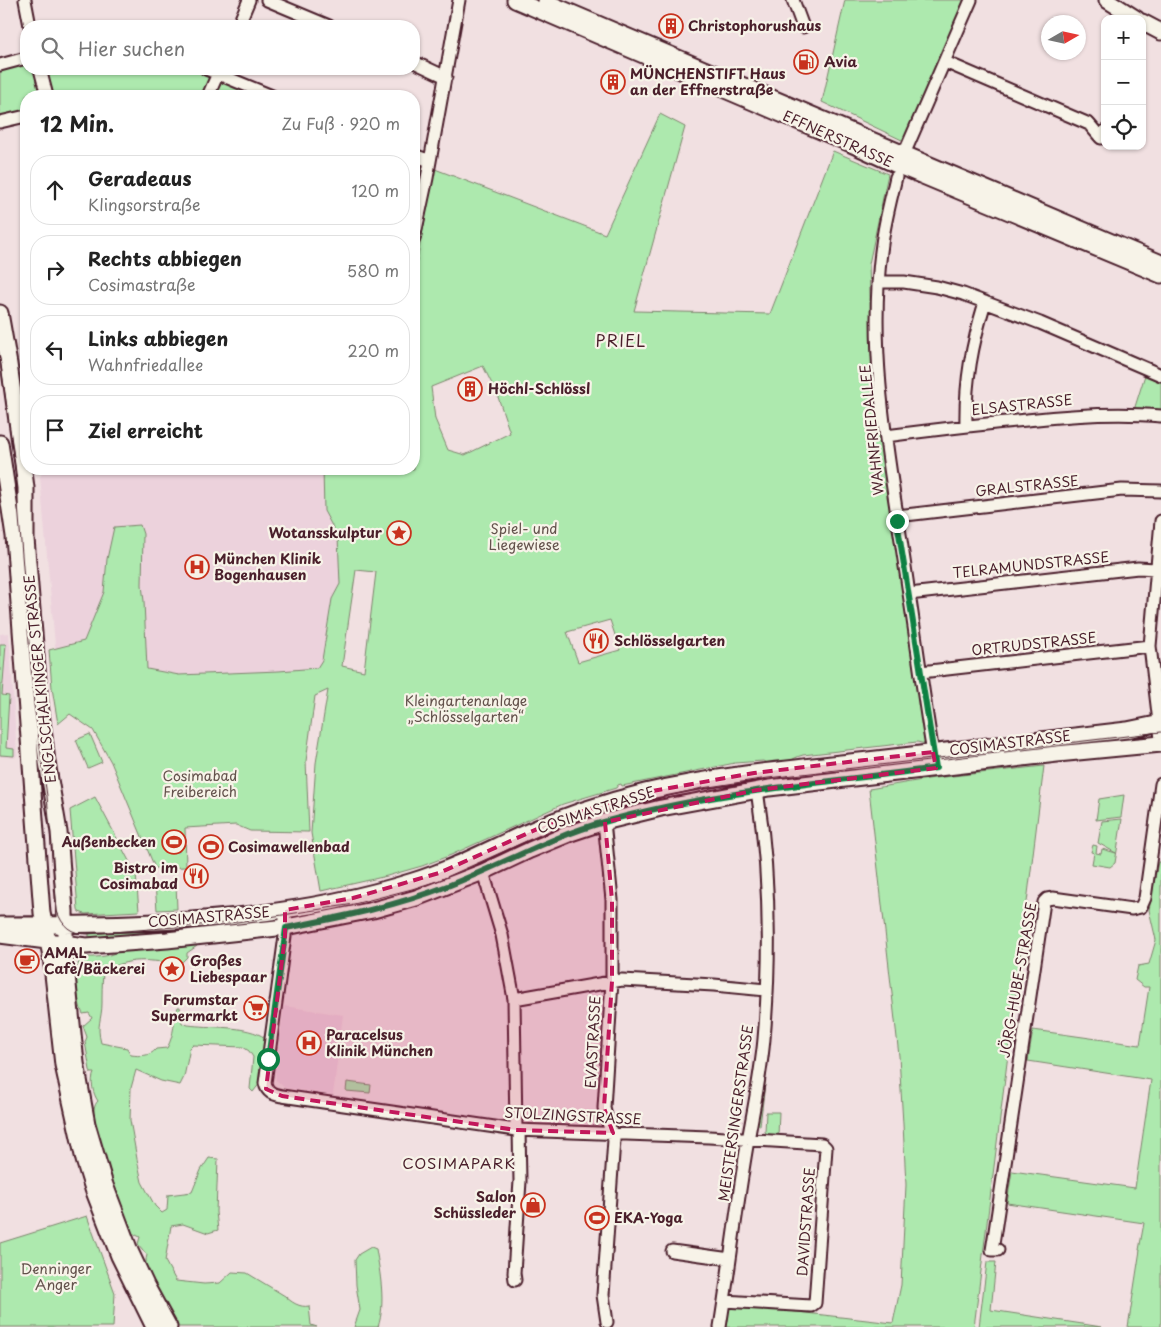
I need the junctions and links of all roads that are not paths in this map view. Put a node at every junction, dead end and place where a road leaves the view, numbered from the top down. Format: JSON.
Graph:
{"nodes":[{"id":1,"x":25,"y":0,"type":"edge"},
{"id":2,"x":249,"y":0,"type":"edge"},
{"id":3,"x":267,"y":0,"type":"edge"},
{"id":4,"x":459,"y":0,"type":"edge"},
{"id":5,"x":515,"y":0,"type":"edge"},
{"id":6,"x":541,"y":0,"type":"edge"},
{"id":7,"x":793,"y":0,"type":"edge"},
{"id":8,"x":971,"y":0,"type":"edge"},
{"id":9,"x":1107,"y":0,"type":"edge"},
{"id":10,"x":1131,"y":15,"type":"edge"},
{"id":11,"x":29,"y":20,"type":"edge"},
{"id":12,"x":241,"y":20,"type":"edge"},
{"id":13,"x":315,"y":20,"type":"edge"},
{"id":14,"x":1146,"y":24,"type":"edge"},
{"id":15,"x":803,"y":27,"type":"dead end"},
{"id":16,"x":1161,"y":32,"type":"edge"},
{"id":17,"x":20,"y":60,"type":"edge"},
{"id":18,"x":945,"y":62,"type":"junction"},
{"id":19,"x":0,"y":65,"type":"edge"},
{"id":20,"x":420,"y":65,"type":"edge"},
{"id":21,"x":42,"y":75,"type":"edge"},
{"id":22,"x":217,"y":75,"type":"edge"},
{"id":23,"x":227,"y":75,"type":"edge"},
{"id":24,"x":446,"y":77,"type":"junction"},
{"id":25,"x":45,"y":90,"type":"edge"},
{"id":26,"x":211,"y":90,"type":"edge"},
{"id":27,"x":259,"y":90,"type":"edge"},
{"id":28,"x":20,"y":117,"type":"edge"},
{"id":29,"x":0,"y":122,"type":"edge"},
{"id":30,"x":1101,"y":138,"type":"edge"},
{"id":31,"x":420,"y":157,"type":"edge"},
{"id":32,"x":430,"y":161,"type":"junction"},
{"id":33,"x":900,"y":166,"type":"junction"},
{"id":34,"x":420,"y":200,"type":"edge"},
{"id":35,"x":1161,"y":263,"type":"edge"},
{"id":36,"x":1161,"y":276,"type":"edge"},
{"id":37,"x":878,"y":282,"type":"junction"},
{"id":38,"x":985,"y":302,"type":"junction"},
{"id":39,"x":0,"y":313,"type":"edge"},
{"id":40,"x":1161,"y":375,"type":"edge"},
{"id":41,"x":1161,"y":416,"type":"edge"},
{"id":42,"x":966,"y":426,"type":"junction"},
{"id":43,"x":886,"y":436,"type":"junction"},
{"id":44,"x":20,"y":441,"type":"edge"},
{"id":45,"x":0,"y":443,"type":"edge"},
{"id":46,"x":23,"y":475,"type":"edge"},
{"id":47,"x":1161,"y":491,"type":"edge"},
{"id":48,"x":897,"y":516,"type":"junction"},
{"id":49,"x":1161,"y":521,"type":"edge"},
{"id":50,"x":1156,"y":569,"type":"junction"},
{"id":51,"x":909,"y":594,"type":"junction"},
{"id":52,"x":1150,"y":646,"type":"junction"},
{"id":53,"x":921,"y":672,"type":"junction"},
{"id":54,"x":1160,"y":723,"type":"edge"},
{"id":55,"x":1161,"y":739,"type":"edge"},
{"id":56,"x":1161,"y":744,"type":"edge"},
{"id":57,"x":933,"y":752,"type":"junction"},
{"id":58,"x":936,"y":768,"type":"junction"},
{"id":59,"x":754,"y":773,"type":"junction"},
{"id":60,"x":1161,"y":784,"type":"edge"},
{"id":61,"x":757,"y":790,"type":"junction"},
{"id":62,"x":604,"y":822,"type":"junction"},
{"id":63,"x":1157,"y":846,"type":"edge"},
{"id":64,"x":484,"y":872,"type":"junction"},
{"id":65,"x":284,"y":910,"type":"junction"},
{"id":66,"x":0,"y":924,"type":"edge"},
{"id":67,"x":43,"y":924,"type":"junction"},
{"id":68,"x":65,"y":925,"type":"junction"},
{"id":69,"x":286,"y":928,"type":"junction"},
{"id":70,"x":0,"y":935,"type":"edge"},
{"id":71,"x":48,"y":942,"type":"junction"},
{"id":72,"x":65,"y":944,"type":"junction"},
{"id":73,"x":612,"y":981,"type":"junction"},
{"id":74,"x":766,"y":990,"type":"junction"},
{"id":75,"x":514,"y":999,"type":"junction"},
{"id":76,"x":518,"y":1130,"type":"junction"},
{"id":77,"x":613,"y":1133,"type":"junction"},
{"id":78,"x":748,"y":1140,"type":"junction"},
{"id":79,"x":822,"y":1144,"type":"joint"},
{"id":80,"x":998,"y":1250,"type":"dead end"},
{"id":81,"x":672,"y":1251,"type":"dead end"},
{"id":82,"x":730,"y":1259,"type":"junction"},
{"id":83,"x":515,"y":1280,"type":"dead end"},
{"id":84,"x":724,"y":1301,"type":"junction"},
{"id":85,"x":607,"y":1322,"type":"dead end"},
{"id":86,"x":154,"y":1327,"type":"edge"},
{"id":87,"x":170,"y":1327,"type":"edge"},
{"id":88,"x":720,"y":1327,"type":"edge"}],
"edges":[{"from":1,"to":11,"type":"street"},
{"from":2,"to":12,"type":"street"},
{"from":3,"to":13,"type":"street"},
{"from":4,"to":24,"type":"street"},
{"from":5,"to":33,"type":"main road","name":"EFFNERSTRASSE"},
{"from":6,"to":33,"type":"main road","name":"EFFNERSTRASSE"},
{"from":7,"to":15,"type":"street"},
{"from":8,"to":18,"type":"street","name":"WAHNFRIEDALLEE"},
{"from":9,"to":10,"type":"main road"},
{"from":14,"to":16,"type":"main road"},
{"from":17,"to":19,"type":"street"},
{"from":18,"to":30,"type":"street"},
{"from":18,"to":33,"type":"street","name":"WAHNFRIEDALLEE"},
{"from":20,"to":24,"type":"street"},
{"from":21,"to":25,"type":"street"},
{"from":22,"to":26,"type":"street"},
{"from":23,"to":27,"type":"street"},
{"from":24,"to":32,"type":"street"},
{"from":28,"to":29,"type":"street"},
{"from":31,"to":32,"type":"street"},
{"from":32,"to":34,"type":"street"},
{"from":33,"to":35,"type":"main road","name":"EFFNERSTRASSE"},
{"from":33,"to":36,"type":"main road","name":"EFFNERSTRASSE"},
{"from":33,"to":37,"type":"street","name":"WAHNFRIEDALLEE"},
{"from":37,"to":38,"type":"street"},
{"from":37,"to":43,"type":"street","name":"WAHNFRIEDALLEE"},
{"from":38,"to":40,"type":"street"},
{"from":38,"to":42,"type":"street"},
{"from":39,"to":44,"type":"main road","name":"ENGLSCHALKINGER STRASSE"},
{"from":41,"to":42,"type":"street","name":"ELSASTRASSE"},
{"from":42,"to":43,"type":"street","name":"ELSASTRASSE"},
{"from":43,"to":48,"type":"street","name":"WAHNFRIEDALLEE"},
{"from":45,"to":67,"type":"main road","name":"ENGLSCHALKINGER STRASSE"},
{"from":46,"to":68,"type":"main road","name":"ENGLSCHALKINGER STRASSE"},
{"from":47,"to":48,"type":"street","name":"GRALSTRASSE"},
{"from":48,"to":51,"type":"street","name":"WAHNFRIEDALLEE"},
{"from":49,"to":50,"type":"street"},
{"from":50,"to":51,"type":"street","name":"TELRAMUNDSTRASSE"},
{"from":50,"to":52,"type":"street"},
{"from":51,"to":53,"type":"street","name":"WAHNFRIEDALLEE"},
{"from":52,"to":53,"type":"street","name":"ORTRUDSTRASSE"},
{"from":52,"to":54,"type":"street"},
{"from":53,"to":57,"type":"street","name":"WAHNFRIEDALLEE"},
{"from":54,"to":55,"type":"street"},
{"from":54,"to":57,"type":"main road","name":"COSIMASTRASSE"},
{"from":56,"to":58,"type":"main road","name":"COSIMASTRASSE"},
{"from":57,"to":58,"type":"street","name":"WAHNFRIEDALLEE"},
{"from":57,"to":59,"type":"main road","name":"COSIMASTRASSE"},
{"from":58,"to":61,"type":"main road","name":"COSIMASTRASSE"},
{"from":59,"to":61,"type":"main road"},
{"from":59,"to":65,"type":"main road","name":"COSIMASTRASSE"},
{"from":60,"to":63,"type":"street","name":"JÖRG-HUBE-STRASSE"},
{"from":61,"to":62,"type":"main road","name":"COSIMASTRASSE"},
{"from":61,"to":74,"type":"street","name":"MEISTERSINGERSTRASSE"},
{"from":62,"to":64,"type":"main road","name":"COSIMASTRASSE"},
{"from":62,"to":73,"type":"street","name":"EVASTRASSE"},
{"from":63,"to":80,"type":"street","name":"JÖRG-HUBE-STRASSE"},
{"from":64,"to":69,"type":"main road","name":"COSIMASTRASSE"},
{"from":64,"to":75,"type":"street"},
{"from":65,"to":68,"type":"main road","name":"COSIMASTRASSE"},
{"from":65,"to":69,"type":"street"},
{"from":66,"to":67,"type":"main road","name":"COSIMASTRASSE"},
{"from":67,"to":68,"type":"main road","name":"COSIMASTRASSE"},
{"from":67,"to":71,"type":"main road","name":"ENGLSCHALKINGER STRASSE"},
{"from":68,"to":72,"type":"main road","name":"ENGLSCHALKINGER STRASSE"},
{"from":69,"to":72,"type":"main road","name":"COSIMASTRASSE"},
{"from":69,"to":76,"type":"street","name":"STOLZINGSTRASSE"},
{"from":70,"to":71,"type":"main road","name":"COSIMASTRASSE"},
{"from":71,"to":72,"type":"main road","name":"COSIMASTRASSE"},
{"from":71,"to":86,"type":"main road","name":"ENGLSCHALKINGER STRASSE"},
{"from":72,"to":87,"type":"main road","name":"ENGLSCHALKINGER STRASSE"},
{"from":73,"to":74,"type":"street"},
{"from":73,"to":75,"type":"street"},
{"from":73,"to":77,"type":"street","name":"EVASTRASSE"},
{"from":74,"to":78,"type":"street","name":"MEISTERSINGERSTRASSE"},
{"from":75,"to":76,"type":"street"},
{"from":76,"to":77,"type":"street","name":"STOLZINGSTRASSE"},
{"from":76,"to":83,"type":"street"},
{"from":77,"to":78,"type":"street","name":"STOLZINGSTRASSE"},
{"from":77,"to":85,"type":"street","name":"EVASTRASSE"},
{"from":78,"to":79,"type":"street","name":"STOLZINGSTRASSE"},
{"from":78,"to":82,"type":"street","name":"MEISTERSINGERSTRASSE"},
{"from":79,"to":84,"type":"street","name":"DAVIDSTRASSE"},
{"from":81,"to":82,"type":"street"},
{"from":82,"to":84,"type":"street","name":"MEISTERSINGERSTRASSE"},
{"from":84,"to":88,"type":"street","name":"MEISTERSINGERSTRASSE"}]}
